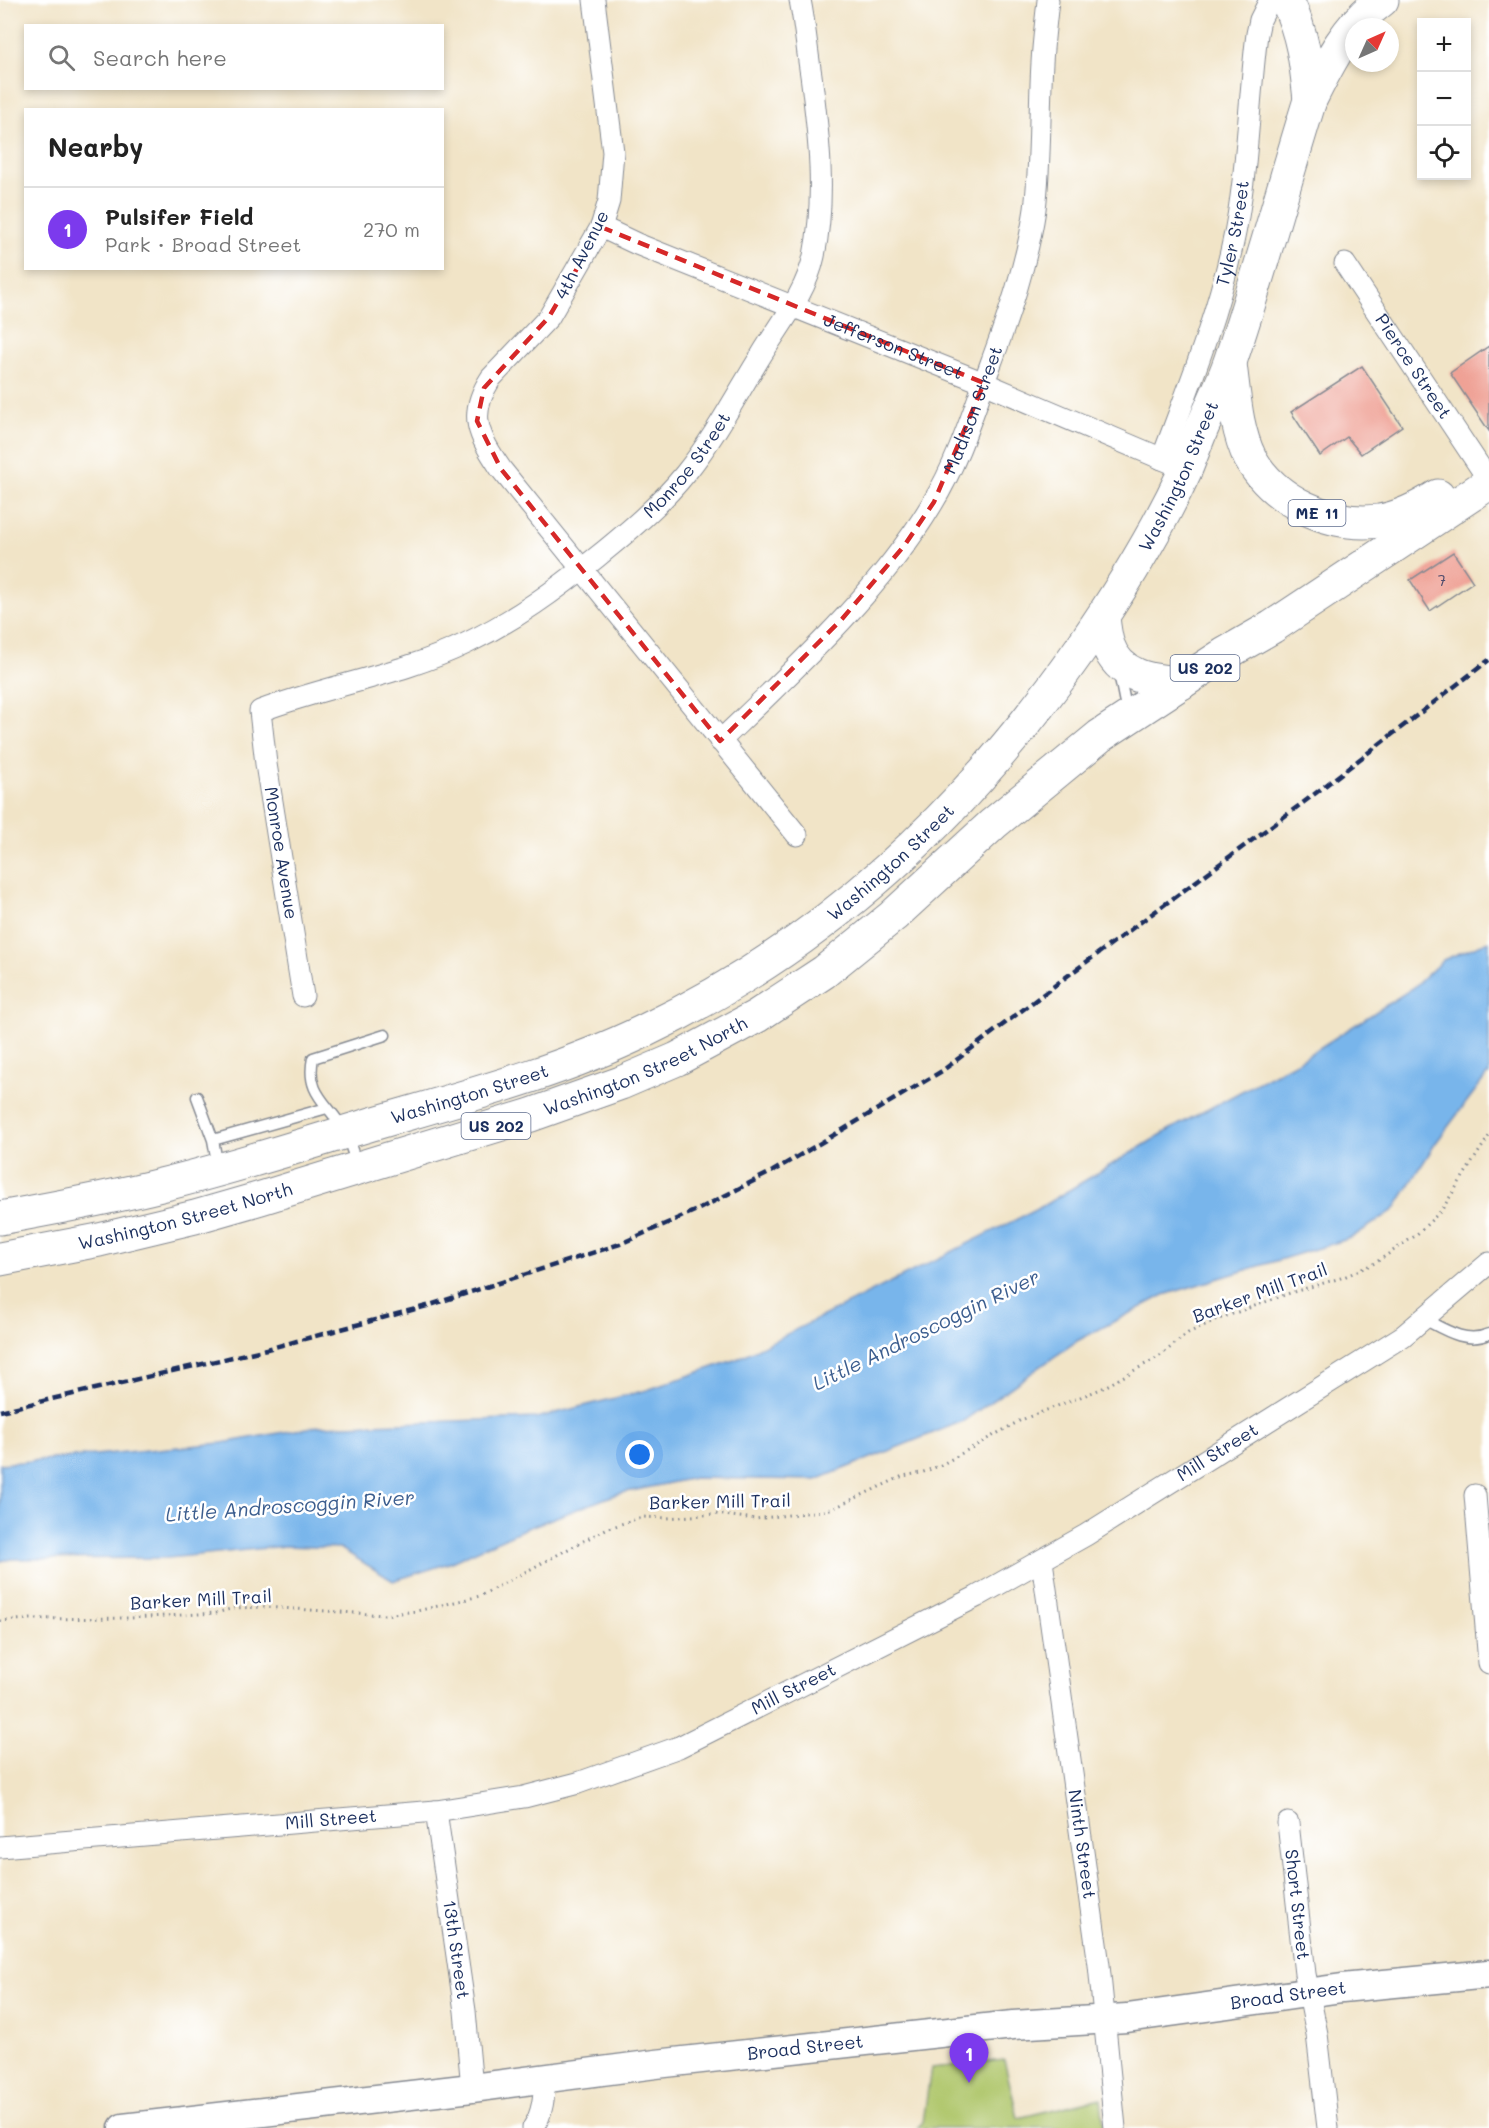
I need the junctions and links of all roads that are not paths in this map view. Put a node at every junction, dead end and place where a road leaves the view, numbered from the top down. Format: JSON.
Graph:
{"nodes":[{"id":1,"x":594,"y":0,"type":"edge"},
{"id":2,"x":800,"y":0,"type":"edge"},
{"id":3,"x":1048,"y":0,"type":"edge"},
{"id":4,"x":1270,"y":0,"type":"edge"},
{"id":5,"x":1287,"y":0,"type":"edge"},
{"id":6,"x":1382,"y":0,"type":"edge"},
{"id":7,"x":1358,"y":13,"type":"edge"},
{"id":8,"x":1310,"y":100,"type":"junction"},
{"id":9,"x":600,"y":227,"type":"junction"},
{"id":10,"x":1345,"y":264,"type":"dead end"},
{"id":11,"x":794,"y":306,"type":"junction"},
{"id":12,"x":1230,"y":362,"type":"junction"},
{"id":13,"x":984,"y":383,"type":"junction"},
{"id":14,"x":1174,"y":464,"type":"junction"},
{"id":15,"x":1487,"y":473,"type":"edge"},
{"id":16,"x":582,"y":569,"type":"junction"},
{"id":17,"x":1102,"y":617,"type":"junction"},
{"id":18,"x":1116,"y":661,"type":"junction"},
{"id":19,"x":1181,"y":684,"type":"junction"},
{"id":20,"x":260,"y":711,"type":"joint"},
{"id":21,"x":1128,"y":717,"type":"junction"},
{"id":22,"x":720,"y":741,"type":"junction"},
{"id":23,"x":797,"y":835,"type":"dead end"},
{"id":24,"x":303,"y":996,"type":"dead end"},
{"id":25,"x":385,"y":1035,"type":"dead end"},
{"id":26,"x":197,"y":1097,"type":"dead end"},
{"id":27,"x":336,"y":1120,"type":"junction"},
{"id":28,"x":215,"y":1155,"type":"junction"},
{"id":29,"x":358,"y":1168,"type":"junction"},
{"id":30,"x":0,"y":1218,"type":"edge"},
{"id":31,"x":0,"y":1259,"type":"edge"},
{"id":32,"x":1489,"y":1263,"type":"edge"},
{"id":33,"x":1424,"y":1319,"type":"junction"},
{"id":34,"x":1489,"y":1334,"type":"edge"},
{"id":35,"x":1475,"y":1495,"type":"dead end"},
{"id":36,"x":1042,"y":1561,"type":"junction"},
{"id":37,"x":1489,"y":1663,"type":"edge"},
{"id":38,"x":436,"y":1811,"type":"junction"},
{"id":39,"x":1288,"y":1823,"type":"dead end"},
{"id":40,"x":0,"y":1847,"type":"edge"},
{"id":41,"x":1489,"y":1974,"type":"edge"},
{"id":42,"x":1310,"y":1993,"type":"junction"},
{"id":43,"x":1106,"y":2020,"type":"junction"},
{"id":44,"x":545,"y":2078,"type":"junction"},
{"id":45,"x":472,"y":2088,"type":"junction"},
{"id":46,"x":123,"y":2128,"type":"edge"},
{"id":47,"x":533,"y":2128,"type":"edge"},
{"id":48,"x":1114,"y":2128,"type":"edge"},
{"id":49,"x":1328,"y":2128,"type":"edge"}],
"edges":[{"from":1,"to":9,"type":"street","name":"4th Avenue"},
{"from":2,"to":11,"type":"street","name":"Monroe Street"},
{"from":3,"to":13,"type":"street","name":"Madison Street"},
{"from":4,"to":14,"type":"street","name":"Tyler Street"},
{"from":5,"to":8,"type":"main road"},
{"from":6,"to":7,"type":"main road","name":"Washington Street","number":"US 202"},
{"from":7,"to":8,"type":"main road","name":"Washington Street","number":"US 202"},
{"from":8,"to":12,"type":"main road","name":"Washington Street","number":"US 202"},
{"from":9,"to":11,"type":"street","name":"Jefferson Street"},
{"from":9,"to":16,"type":"street","name":"4th Avenue"},
{"from":10,"to":15,"type":"street","name":"Pierce Street"},
{"from":11,"to":13,"type":"street","name":"Jefferson Street"},
{"from":11,"to":16,"type":"street","name":"Monroe Street"},
{"from":12,"to":14,"type":"main road","name":"Washington Street","number":"US 202"},
{"from":12,"to":15,"type":"main road","number":"ME 11"},
{"from":13,"to":14,"type":"street","name":"Jefferson Street"},
{"from":13,"to":22,"type":"street","name":"Madison Street"},
{"from":14,"to":17,"type":"main road","name":"Washington Street","number":"US 202"},
{"from":15,"to":19,"type":"main road","number":"US 202"},
{"from":16,"to":20,"type":"street","name":"Monroe Street"},
{"from":16,"to":22,"type":"street"},
{"from":17,"to":18,"type":"main road"},
{"from":17,"to":27,"type":"main road","name":"Washington Street","number":"US 202"},
{"from":18,"to":19,"type":"main road"},
{"from":18,"to":21,"type":"lane"},
{"from":19,"to":21,"type":"main road","number":"US 202"},
{"from":20,"to":24,"type":"street","name":"Monroe Avenue"},
{"from":21,"to":29,"type":"main road","name":"Washington Street North","number":"US 202"},
{"from":22,"to":23,"type":"street"},
{"from":25,"to":27,"type":"lane"},
{"from":26,"to":28,"type":"lane"},
{"from":27,"to":28,"type":"main road","name":"Washington Street","number":"US 202"},
{"from":27,"to":29,"type":"lane"},
{"from":28,"to":30,"type":"main road","name":"Washington Street","number":"US 202"},
{"from":29,"to":31,"type":"main road","name":"Washington Street North","number":"US 202"},
{"from":32,"to":33,"type":"street","name":"Mill Street"},
{"from":33,"to":34,"type":"lane"},
{"from":33,"to":36,"type":"street","name":"Mill Street"},
{"from":35,"to":37,"type":"street"},
{"from":36,"to":38,"type":"street","name":"Mill Street"},
{"from":36,"to":43,"type":"street","name":"Ninth Street"},
{"from":38,"to":40,"type":"street","name":"Mill Street"},
{"from":38,"to":45,"type":"street","name":"13th Street"},
{"from":39,"to":42,"type":"street","name":"Short Street"},
{"from":41,"to":42,"type":"street","name":"Broad Street"},
{"from":42,"to":43,"type":"street","name":"Broad Street"},
{"from":42,"to":49,"type":"street","name":"Short Street"},
{"from":43,"to":44,"type":"street","name":"Broad Street"},
{"from":43,"to":48,"type":"street","name":"Ninth Street"},
{"from":44,"to":45,"type":"street","name":"Broad Street"},
{"from":44,"to":47,"type":"street"},
{"from":45,"to":46,"type":"street","name":"Broad Street"}]}
